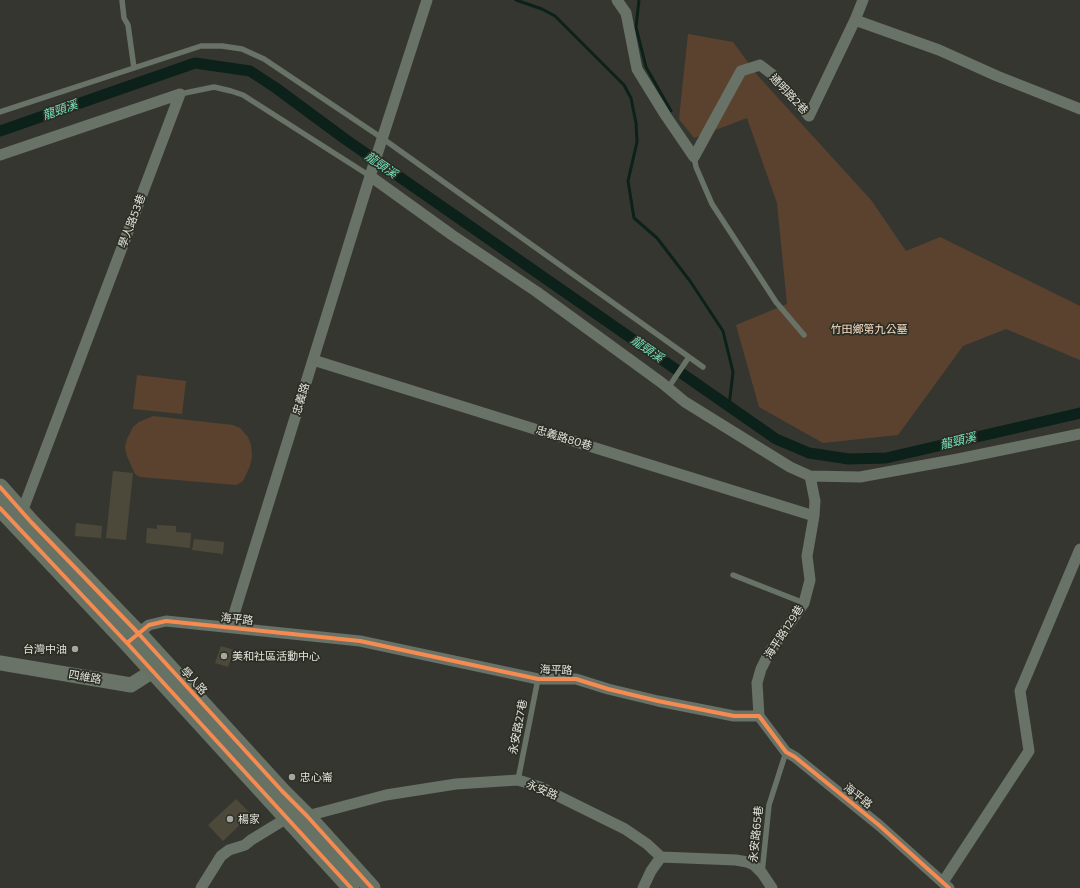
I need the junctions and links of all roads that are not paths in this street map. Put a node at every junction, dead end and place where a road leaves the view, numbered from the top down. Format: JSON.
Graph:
{"nodes":[{"id":1,"x":122,"y":0,"type":"edge"},
{"id":2,"x":427,"y":0,"type":"edge"},
{"id":3,"x":617,"y":0,"type":"edge"},
{"id":4,"x":863,"y":0,"type":"edge"},
{"id":5,"x":855,"y":20,"type":"junction"},
{"id":6,"x":134,"y":68,"type":"junction"},
{"id":7,"x":180,"y":94,"type":"junction"},
{"id":8,"x":1080,"y":109,"type":"edge"},
{"id":9,"x":0,"y":112,"type":"edge"},
{"id":10,"x":382,"y":140,"type":"junction"},
{"id":11,"x":0,"y":155,"type":"edge"},
{"id":12,"x":694,"y":157,"type":"junction"},
{"id":13,"x":371,"y":173,"type":"junction"},
{"id":14,"x":804,"y":335,"type":"dead end"},
{"id":15,"x":689,"y":358,"type":"junction"},
{"id":16,"x":313,"y":360,"type":"junction"},
{"id":17,"x":703,"y":367,"type":"dead end"},
{"id":18,"x":668,"y":388,"type":"junction"},
{"id":19,"x":1080,"y":434,"type":"edge"},
{"id":20,"x":810,"y":476,"type":"junction"},
{"id":21,"x":0,"y":488,"type":"edge"},
{"id":22,"x":0,"y":508,"type":"edge"},
{"id":23,"x":814,"y":516,"type":"junction"},
{"id":24,"x":18,"y":518,"type":"junction"},
{"id":25,"x":1080,"y":549,"type":"edge"},
{"id":26,"x":733,"y":575,"type":"dead end"},
{"id":27,"x":804,"y":603,"type":"junction"},
{"id":28,"x":230,"y":627,"type":"junction"},
{"id":29,"x":133,"y":638,"type":"junction"},
{"id":30,"x":0,"y":663,"type":"edge"},
{"id":31,"x":158,"y":667,"type":"junction"},
{"id":32,"x":538,"y":679,"type":"junction"},
{"id":33,"x":758,"y":716,"type":"junction"},
{"id":34,"x":786,"y":752,"type":"junction"},
{"id":35,"x":518,"y":780,"type":"junction"},
{"id":36,"x":307,"y":816,"type":"junction"},
{"id":37,"x":287,"y":818,"type":"junction"},
{"id":38,"x":661,"y":857,"type":"junction"},
{"id":39,"x":762,"y":873,"type":"junction"},
{"id":40,"x":946,"y":885,"type":"edge"},
{"id":41,"x":201,"y":888,"type":"edge"},
{"id":42,"x":351,"y":888,"type":"edge"},
{"id":43,"x":372,"y":888,"type":"edge"},
{"id":44,"x":643,"y":888,"type":"edge"},
{"id":45,"x":772,"y":888,"type":"edge"}],
"edges":[{"from":1,"to":6,"type":"lane"},
{"from":2,"to":10,"type":"street","name":"忠義路"},
{"from":3,"to":12,"type":"street"},
{"from":4,"to":5,"type":"street","name":"通明路2巷"},
{"from":5,"to":8,"type":"street"},
{"from":5,"to":12,"type":"street","name":"通明路2巷"},
{"from":6,"to":9,"type":"lane"},
{"from":6,"to":10,"type":"lane"},
{"from":7,"to":11,"type":"street"},
{"from":7,"to":13,"type":"lane"},
{"from":7,"to":24,"type":"street","name":"學人路53巷"},
{"from":10,"to":13,"type":"street","name":"忠義路"},
{"from":10,"to":15,"type":"lane"},
{"from":12,"to":14,"type":"lane"},
{"from":13,"to":16,"type":"street","name":"忠義路"},
{"from":13,"to":18,"type":"street"},
{"from":15,"to":17,"type":"lane"},
{"from":15,"to":18,"type":"lane"},
{"from":16,"to":23,"type":"street","name":"忠義路80巷"},
{"from":16,"to":28,"type":"street","name":"忠義路"},
{"from":18,"to":20,"type":"street"},
{"from":19,"to":20,"type":"street"},
{"from":20,"to":23,"type":"street","name":"海平路129巷"},
{"from":21,"to":24,"type":"main road","name":"學人路"},
{"from":22,"to":24,"type":"main road","name":"學人路"},
{"from":23,"to":27,"type":"street","name":"海平路129巷"},
{"from":24,"to":29,"type":"main road","name":"學人路"},
{"from":25,"to":40,"type":"street","name":"海平路"},
{"from":26,"to":27,"type":"lane"},
{"from":27,"to":33,"type":"street","name":"海平路129巷"},
{"from":28,"to":29,"type":"street","name":"海平路"},
{"from":28,"to":32,"type":"street","name":"海平路"},
{"from":29,"to":31,"type":"main road","name":"學人路"},
{"from":30,"to":31,"type":"main road","name":"四維路"},
{"from":31,"to":36,"type":"main road","name":"學人路"},
{"from":31,"to":37,"type":"main road","name":"學人路"},
{"from":32,"to":33,"type":"street","name":"海平路"},
{"from":32,"to":35,"type":"lane","name":"永安路27巷"},
{"from":33,"to":34,"type":"street","name":"海平路"},
{"from":34,"to":39,"type":"lane","name":"永安路65巷"},
{"from":34,"to":40,"type":"street","name":"海平路"},
{"from":35,"to":36,"type":"street","name":"永安路"},
{"from":35,"to":38,"type":"street","name":"永安路"},
{"from":36,"to":37,"type":"street","name":"永安路"},
{"from":36,"to":43,"type":"main road","name":"學人路"},
{"from":37,"to":41,"type":"street"},
{"from":37,"to":42,"type":"main road","name":"學人路"},
{"from":38,"to":39,"type":"street"},
{"from":38,"to":44,"type":"street"},
{"from":39,"to":45,"type":"street"}]}
